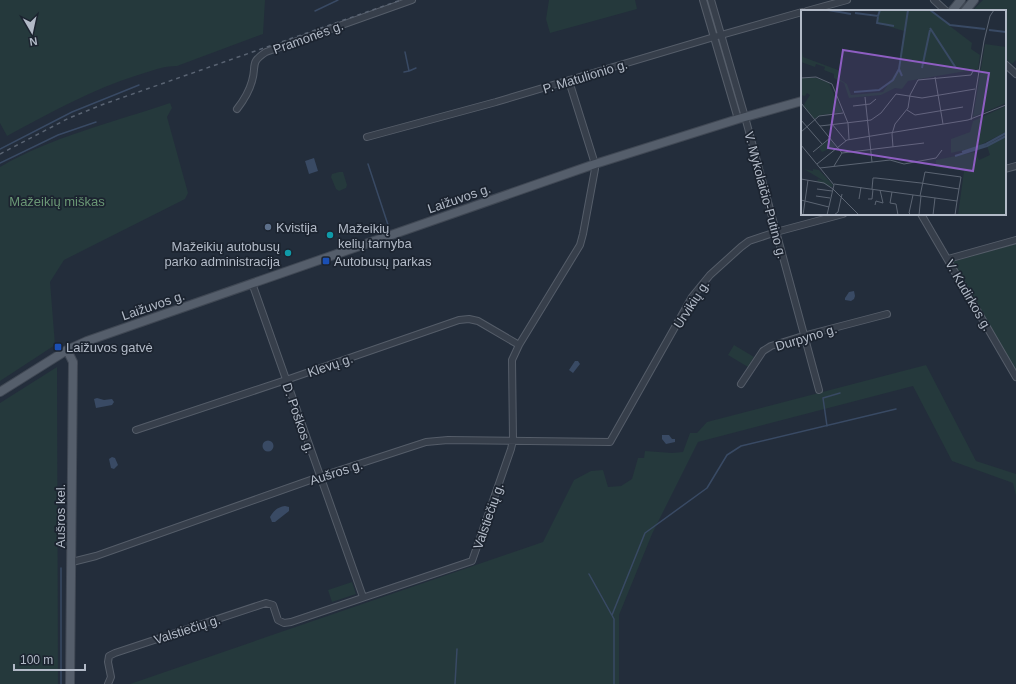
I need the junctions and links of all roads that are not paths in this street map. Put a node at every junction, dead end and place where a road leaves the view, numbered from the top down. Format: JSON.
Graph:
{"nodes":[{"id":1,"x":412,"y":0,"type":"edge"},
{"id":2,"x":703,"y":0,"type":"edge"},
{"id":3,"x":711,"y":0,"type":"edge"},
{"id":4,"x":847,"y":0,"type":"edge"},
{"id":5,"x":934,"y":0,"type":"edge"},
{"id":6,"x":961,"y":0,"type":"edge"},
{"id":7,"x":974,"y":0,"type":"edge"},
{"id":8,"x":811,"y":10,"type":"edge"},
{"id":9,"x":945,"y":10,"type":"edge"},
{"id":10,"x":953,"y":10,"type":"edge"},
{"id":11,"x":965,"y":10,"type":"edge"},
{"id":12,"x":801,"y":12,"type":"edge"},
{"id":13,"x":721,"y":35,"type":"junction"},
{"id":14,"x":714,"y":37,"type":"junction"},
{"id":15,"x":1006,"y":65,"type":"edge"},
{"id":16,"x":1015,"y":70,"type":"edge"},
{"id":17,"x":569,"y":81,"type":"junction"},
{"id":18,"x":801,"y":101,"type":"edge"},
{"id":19,"x":237,"y":109,"type":"dead end"},
{"id":20,"x":741,"y":118,"type":"junction"},
{"id":21,"x":367,"y":137,"type":"dead end"},
{"id":22,"x":595,"y":164,"type":"junction"},
{"id":23,"x":839,"y":215,"type":"edge"},
{"id":24,"x":922,"y":215,"type":"edge"},
{"id":25,"x":776,"y":232,"type":"junction"},
{"id":26,"x":1016,"y":240,"type":"edge"},
{"id":27,"x":948,"y":259,"type":"junction"},
{"id":28,"x":252,"y":283,"type":"junction"},
{"id":29,"x":887,"y":314,"type":"dead end"},
{"id":30,"x":803,"y":336,"type":"junction"},
{"id":31,"x":519,"y":345,"type":"junction"},
{"id":32,"x":67,"y":350,"type":"junction"},
{"id":33,"x":1016,"y":377,"type":"edge"},
{"id":34,"x":286,"y":380,"type":"junction"},
{"id":35,"x":741,"y":384,"type":"dead end"},
{"id":36,"x":819,"y":390,"type":"dead end"},
{"id":37,"x":0,"y":392,"type":"edge"},
{"id":38,"x":136,"y":430,"type":"dead end"},
{"id":39,"x":512,"y":440,"type":"junction"},
{"id":40,"x":610,"y":442,"type":"joint"},
{"id":41,"x":319,"y":477,"type":"junction"},
{"id":42,"x":72,"y":562,"type":"junction"},
{"id":43,"x":363,"y":597,"type":"junction"},
{"id":44,"x":70,"y":684,"type":"edge"},
{"id":45,"x":108,"y":684,"type":"edge"}],
"edges":[{"from":1,"to":19,"type":"street","name":"Pramonės g."},
{"from":2,"to":14,"type":"street","name":"V. Mykolaičio-Putino g."},
{"from":3,"to":13,"type":"street","name":"V. Mykolaičio-Putino g."},
{"from":4,"to":8,"type":"street"},
{"from":5,"to":9,"type":"street"},
{"from":6,"to":10,"type":"main road"},
{"from":7,"to":11,"type":"main road"},
{"from":12,"to":13,"type":"street","name":"P. Matulionio g."},
{"from":13,"to":14,"type":"street","name":"P. Matulionio g."},
{"from":13,"to":20,"type":"street","name":"V. Mykolaičio-Putino g."},
{"from":14,"to":17,"type":"street","name":"P. Matulionio g."},
{"from":14,"to":20,"type":"street","name":"V. Mykolaičio-Putino g."},
{"from":15,"to":16,"type":"street"},
{"from":17,"to":21,"type":"street","name":"P. Matulionio g."},
{"from":17,"to":22,"type":"street"},
{"from":18,"to":20,"type":"main road","name":"Laižuvos g."},
{"from":20,"to":22,"type":"main road","name":"Laižuvos g."},
{"from":20,"to":25,"type":"street","name":"V. Mykolaičio-Putino g."},
{"from":22,"to":28,"type":"main road","name":"Laižuvos g."},
{"from":22,"to":31,"type":"street","name":"Valstiečių g."},
{"from":23,"to":25,"type":"street","name":"Urvikių g."},
{"from":24,"to":27,"type":"street","name":"V. Kudirkos g."},
{"from":25,"to":30,"type":"street","name":"V. Mykolaičio-Putino g."},
{"from":25,"to":40,"type":"street","name":"Urvikių g."},
{"from":26,"to":27,"type":"street"},
{"from":27,"to":33,"type":"street","name":"V. Kudirkos g."},
{"from":28,"to":32,"type":"main road","name":"Laižuvos g."},
{"from":28,"to":34,"type":"street","name":"D. Poškos g."},
{"from":29,"to":30,"type":"street","name":"Durpyno g."},
{"from":30,"to":35,"type":"street","name":"Durpyno g."},
{"from":30,"to":36,"type":"street","name":"V. Mykolaičio-Putino g."},
{"from":31,"to":34,"type":"street","name":"Klevų g."},
{"from":31,"to":39,"type":"street","name":"Valstiečių g."},
{"from":32,"to":37,"type":"main road","name":"Laižuvos g."},
{"from":32,"to":42,"type":"main road","name":"Aušros kel."},
{"from":34,"to":38,"type":"street","name":"Klevų g."},
{"from":34,"to":41,"type":"street","name":"D. Poškos g."},
{"from":39,"to":40,"type":"street","name":"Aušros g."},
{"from":39,"to":41,"type":"street","name":"Aušros g."},
{"from":39,"to":43,"type":"street","name":"Valstiečių g."},
{"from":41,"to":42,"type":"street","name":"Aušros g."},
{"from":41,"to":43,"type":"street","name":"D. Poškos g."},
{"from":42,"to":44,"type":"main road","name":"Aušros kel."},
{"from":43,"to":45,"type":"street","name":"Valstiečių g."}]}
